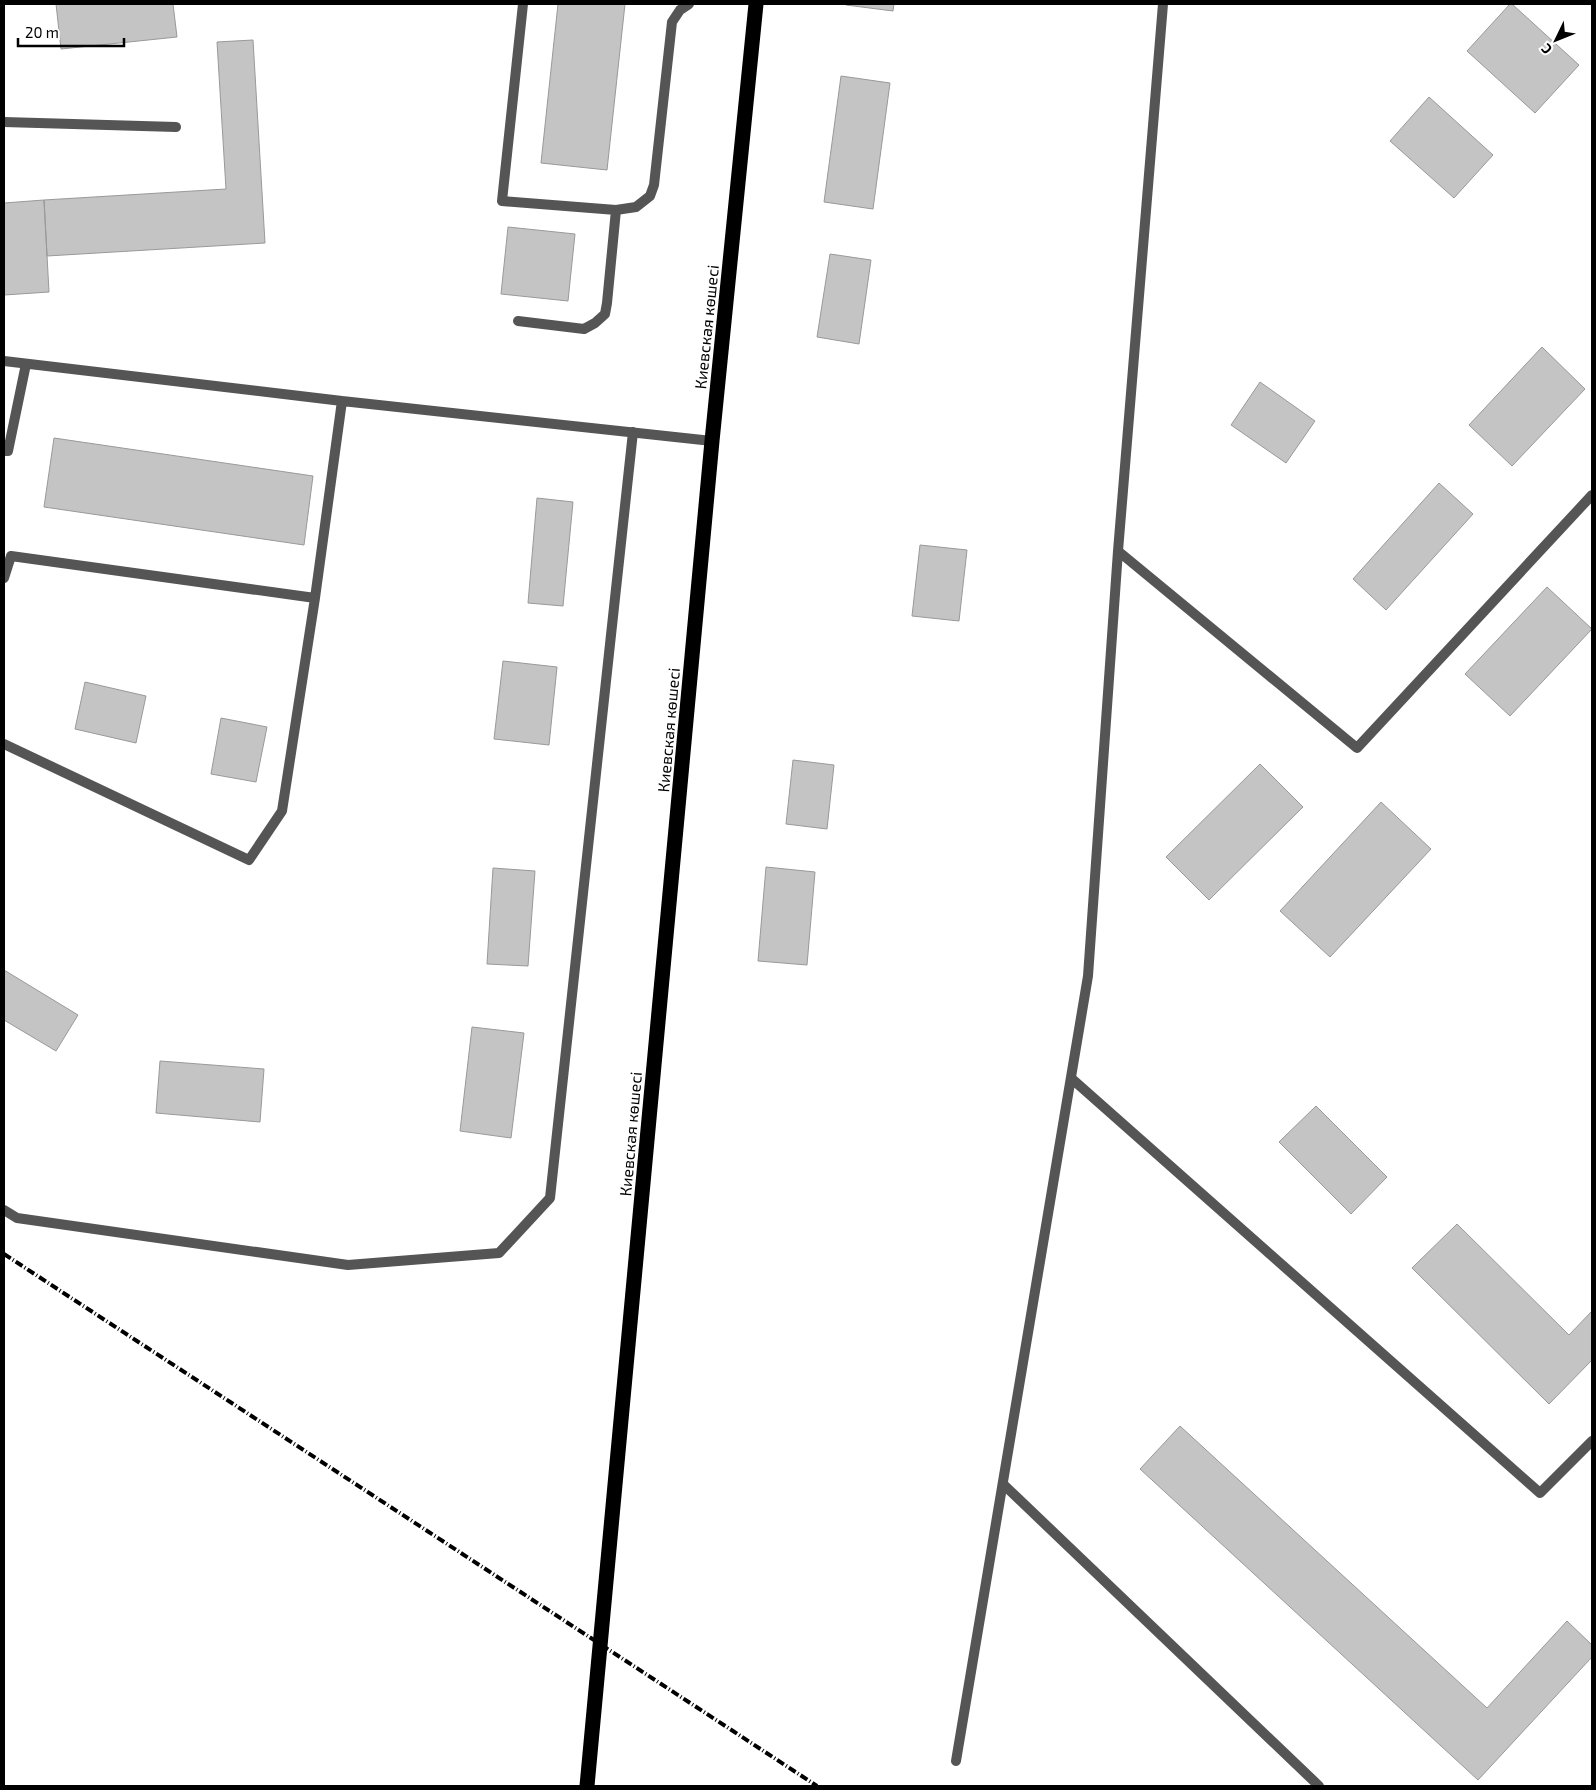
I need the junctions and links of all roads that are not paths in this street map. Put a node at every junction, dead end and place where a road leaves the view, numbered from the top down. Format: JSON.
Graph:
{"nodes":[{"id":1,"x":522,"y":4,"type":"edge"},
{"id":2,"x":689,"y":4,"type":"edge"},
{"id":3,"x":756,"y":4,"type":"edge"},
{"id":4,"x":1163,"y":4,"type":"edge"},
{"id":5,"x":4,"y":122,"type":"edge"},
{"id":6,"x":176,"y":128,"type":"dead end"},
{"id":7,"x":616,"y":210,"type":"junction"},
{"id":8,"x":518,"y":322,"type":"dead end"},
{"id":9,"x":4,"y":361,"type":"edge"},
{"id":10,"x":26,"y":364,"type":"junction"},
{"id":11,"x":342,"y":401,"type":"junction"},
{"id":12,"x":632,"y":432,"type":"junction"},
{"id":13,"x":712,"y":441,"type":"junction"},
{"id":14,"x":4,"y":451,"type":"edge"},
{"id":15,"x":1592,"y":495,"type":"edge"},
{"id":16,"x":1118,"y":551,"type":"junction"},
{"id":17,"x":4,"y":578,"type":"edge"},
{"id":18,"x":315,"y":598,"type":"junction"},
{"id":19,"x":4,"y":744,"type":"edge"},
{"id":20,"x":1070,"y":1078,"type":"junction"},
{"id":21,"x":4,"y":1210,"type":"edge"},
{"id":22,"x":1592,"y":1441,"type":"edge"},
{"id":23,"x":1003,"y":1484,"type":"junction"},
{"id":24,"x":956,"y":1761,"type":"dead end"},
{"id":25,"x":587,"y":1786,"type":"edge"},
{"id":26,"x":1319,"y":1786,"type":"edge"}],
"edges":[{"from":1,"to":7,"type":"lane"},
{"from":2,"to":7,"type":"lane"},
{"from":3,"to":13,"type":"highway","name":"Киевская көшесі"},
{"from":4,"to":16,"type":"lane"},
{"from":5,"to":6,"type":"lane"},
{"from":7,"to":8,"type":"lane"},
{"from":9,"to":10,"type":"lane"},
{"from":10,"to":11,"type":"lane"},
{"from":10,"to":14,"type":"lane"},
{"from":11,"to":12,"type":"lane"},
{"from":11,"to":18,"type":"lane"},
{"from":12,"to":13,"type":"lane"},
{"from":12,"to":21,"type":"lane"},
{"from":13,"to":25,"type":"highway","name":"Киевская көшесі"},
{"from":15,"to":16,"type":"lane"},
{"from":16,"to":20,"type":"lane"},
{"from":17,"to":18,"type":"lane"},
{"from":18,"to":19,"type":"lane"},
{"from":20,"to":22,"type":"lane"},
{"from":20,"to":23,"type":"lane"},
{"from":23,"to":24,"type":"lane"},
{"from":23,"to":26,"type":"lane"}]}
